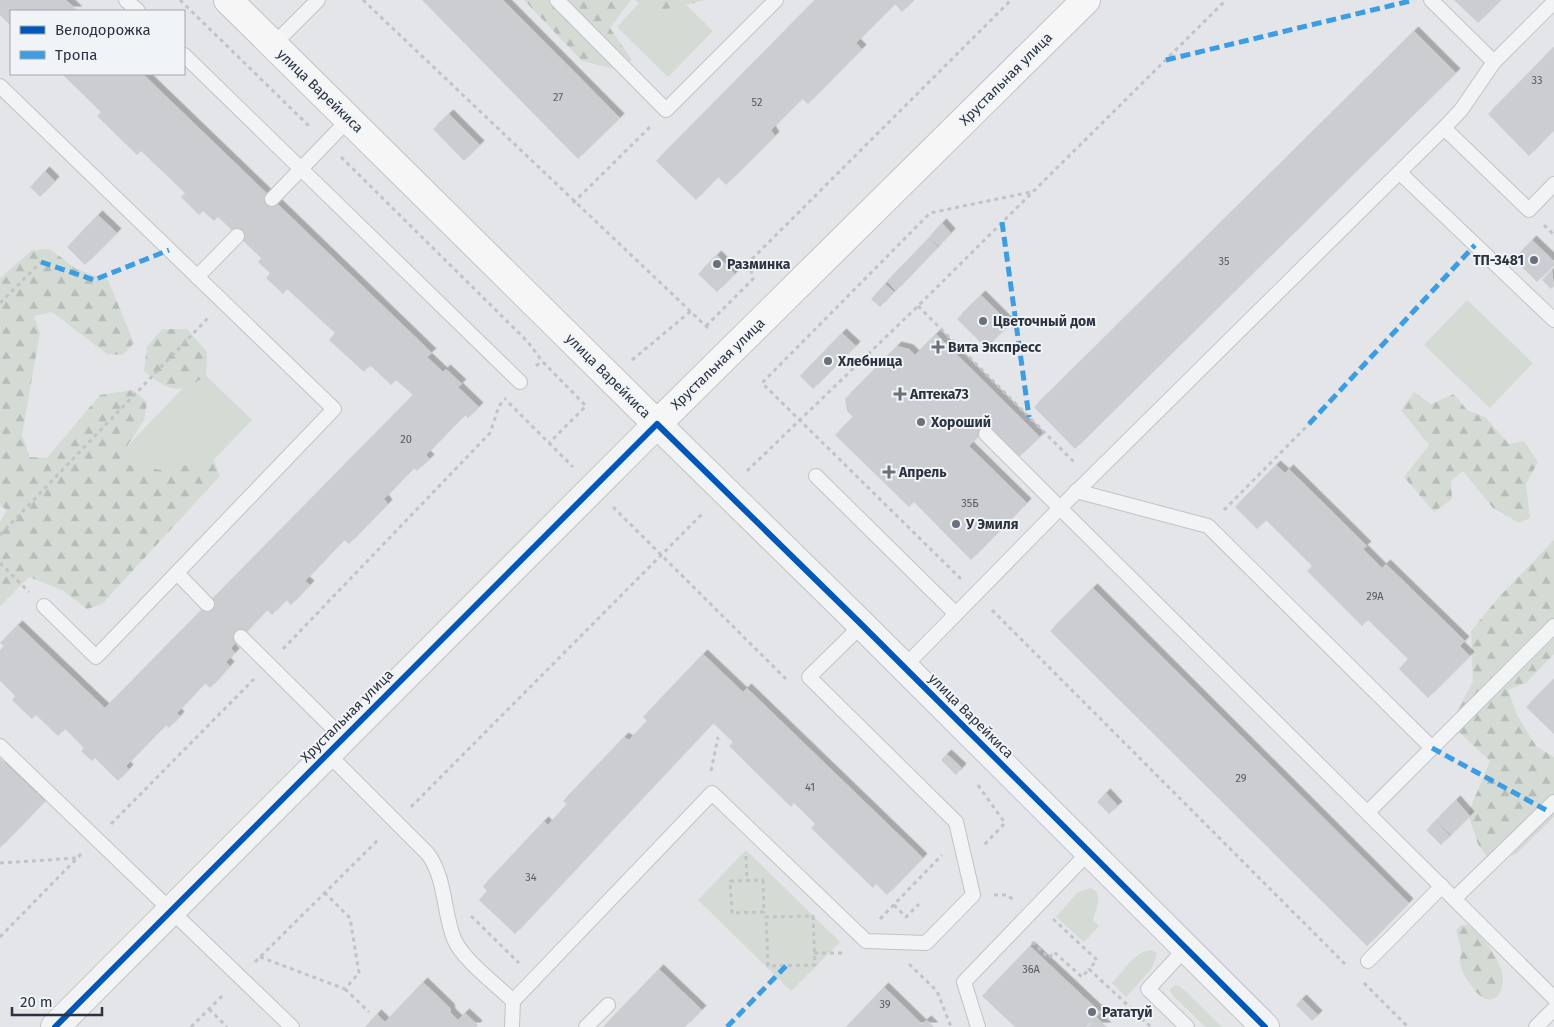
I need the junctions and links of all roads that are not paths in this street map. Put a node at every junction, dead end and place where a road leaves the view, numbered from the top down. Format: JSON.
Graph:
{"nodes":[{"id":1,"x":126,"y":0,"type":"edge"},
{"id":2,"x":228,"y":0,"type":"edge"},
{"id":3,"x":318,"y":0,"type":"edge"},
{"id":4,"x":557,"y":0,"type":"edge"},
{"id":5,"x":776,"y":0,"type":"edge"},
{"id":6,"x":1086,"y":0,"type":"edge"},
{"id":7,"x":1430,"y":0,"type":"edge"},
{"id":8,"x":1554,"y":2,"type":"edge"},
{"id":9,"x":137,"y":10,"type":"edge"},
{"id":10,"x":273,"y":45,"type":"junction"},
{"id":11,"x":185,"y":57,"type":"edge"},
{"id":12,"x":1494,"y":62,"type":"junction"},
{"id":13,"x":0,"y":86,"type":"edge"},
{"id":14,"x":350,"y":119,"type":"junction"},
{"id":15,"x":1444,"y":128,"type":"junction"},
{"id":16,"x":301,"y":169,"type":"junction"},
{"id":17,"x":1400,"y":173,"type":"junction"},
{"id":18,"x":1554,"y":184,"type":"edge"},
{"id":19,"x":272,"y":199,"type":"dead end"},
{"id":20,"x":236,"y":236,"type":"dead end"},
{"id":21,"x":197,"y":276,"type":"junction"},
{"id":22,"x":1554,"y":320,"type":"edge"},
{"id":23,"x":520,"y":382,"type":"dead end"},
{"id":24,"x":657,"y":424,"type":"junction"},
{"id":25,"x":986,"y":434,"type":"dead end"},
{"id":26,"x":816,"y":476,"type":"dead end"},
{"id":27,"x":1076,"y":491,"type":"junction"},
{"id":28,"x":1060,"y":508,"type":"junction"},
{"id":29,"x":177,"y":574,"type":"junction"},
{"id":30,"x":207,"y":604,"type":"dead end"},
{"id":31,"x":44,"y":606,"type":"road end"},
{"id":32,"x":956,"y":614,"type":"junction"},
{"id":33,"x":862,"y":625,"type":"junction"},
{"id":34,"x":1554,"y":626,"type":"edge"},
{"id":35,"x":241,"y":637,"type":"dead end"},
{"id":36,"x":904,"y":667,"type":"junction"},
{"id":37,"x":0,"y":746,"type":"edge"},
{"id":38,"x":335,"y":746,"type":"junction"},
{"id":39,"x":1432,"y":748,"type":"junction"},
{"id":40,"x":1554,"y":802,"type":"edge"},
{"id":41,"x":1368,"y":812,"type":"junction"},
{"id":42,"x":1089,"y":852,"type":"junction"},
{"id":43,"x":1442,"y":886,"type":"junction"},
{"id":44,"x":1455,"y":898,"type":"junction"},
{"id":45,"x":170,"y":912,"type":"junction"},
{"id":46,"x":1186,"y":948,"type":"junction"},
{"id":47,"x":1368,"y":961,"type":"dead end"},
{"id":48,"x":1554,"y":998,"type":"edge"},
{"id":49,"x":513,"y":1000,"type":"junction"},
{"id":50,"x":608,"y":1005,"type":"dead end"},
{"id":51,"x":1554,"y":1009,"type":"edge"},
{"id":52,"x":55,"y":1027,"type":"edge"},
{"id":53,"x":292,"y":1027,"type":"edge"},
{"id":54,"x":512,"y":1027,"type":"edge"},
{"id":55,"x":586,"y":1027,"type":"edge"},
{"id":56,"x":978,"y":1027,"type":"edge"},
{"id":57,"x":1187,"y":1027,"type":"edge"},
{"id":58,"x":1265,"y":1027,"type":"edge"},
{"id":59,"x":1536,"y":1027,"type":"edge"}],
"edges":[{"from":1,"to":9,"type":"lane"},
{"from":2,"to":10,"type":"main road","name":"улица Варейкиса"},
{"from":3,"to":10,"type":"lane"},
{"from":4,"to":5,"type":"lane"},
{"from":6,"to":24,"type":"main road","name":"Хрустальная улица"},
{"from":7,"to":12,"type":"lane"},
{"from":8,"to":12,"type":"lane"},
{"from":10,"to":14,"type":"main road","name":"улица Варейкиса"},
{"from":11,"to":16,"type":"lane"},
{"from":12,"to":15,"type":"lane"},
{"from":13,"to":21,"type":"lane"},
{"from":14,"to":16,"type":"lane"},
{"from":14,"to":24,"type":"main road","name":"улица Варейкиса"},
{"from":15,"to":17,"type":"lane"},
{"from":15,"to":18,"type":"lane"},
{"from":16,"to":19,"type":"lane"},
{"from":16,"to":23,"type":"lane"},
{"from":17,"to":22,"type":"lane"},
{"from":17,"to":27,"type":"lane"},
{"from":20,"to":21,"type":"lane"},
{"from":21,"to":29,"type":"lane"},
{"from":24,"to":33,"type":"street","name":"улица Варейкиса"},
{"from":24,"to":38,"type":"street","name":"Хрустальная улица"},
{"from":25,"to":28,"type":"lane"},
{"from":26,"to":32,"type":"lane"},
{"from":27,"to":28,"type":"lane"},
{"from":27,"to":39,"type":"lane"},
{"from":28,"to":32,"type":"lane"},
{"from":28,"to":41,"type":"lane"},
{"from":29,"to":30,"type":"lane"},
{"from":29,"to":31,"type":"lane"},
{"from":32,"to":36,"type":"lane"},
{"from":33,"to":36,"type":"street","name":"улица Варейкиса"},
{"from":33,"to":49,"type":"lane"},
{"from":34,"to":39,"type":"lane"},
{"from":35,"to":38,"type":"lane"},
{"from":36,"to":42,"type":"street","name":"улица Варейкиса"},
{"from":37,"to":45,"type":"lane"},
{"from":38,"to":45,"type":"street","name":"Хрустальная улица"},
{"from":38,"to":49,"type":"lane"},
{"from":39,"to":41,"type":"lane"},
{"from":40,"to":44,"type":"lane"},
{"from":41,"to":43,"type":"lane"},
{"from":42,"to":46,"type":"street","name":"улица Варейкиса"},
{"from":42,"to":56,"type":"lane"},
{"from":43,"to":44,"type":"lane"},
{"from":43,"to":47,"type":"lane"},
{"from":44,"to":48,"type":"lane"},
{"from":45,"to":52,"type":"street","name":"Хрустальная улица"},
{"from":45,"to":53,"type":"lane"},
{"from":46,"to":57,"type":"lane"},
{"from":46,"to":58,"type":"street","name":"улица Варейкиса"},
{"from":49,"to":54,"type":"lane"},
{"from":50,"to":55,"type":"lane"},
{"from":51,"to":59,"type":"lane"}]}
